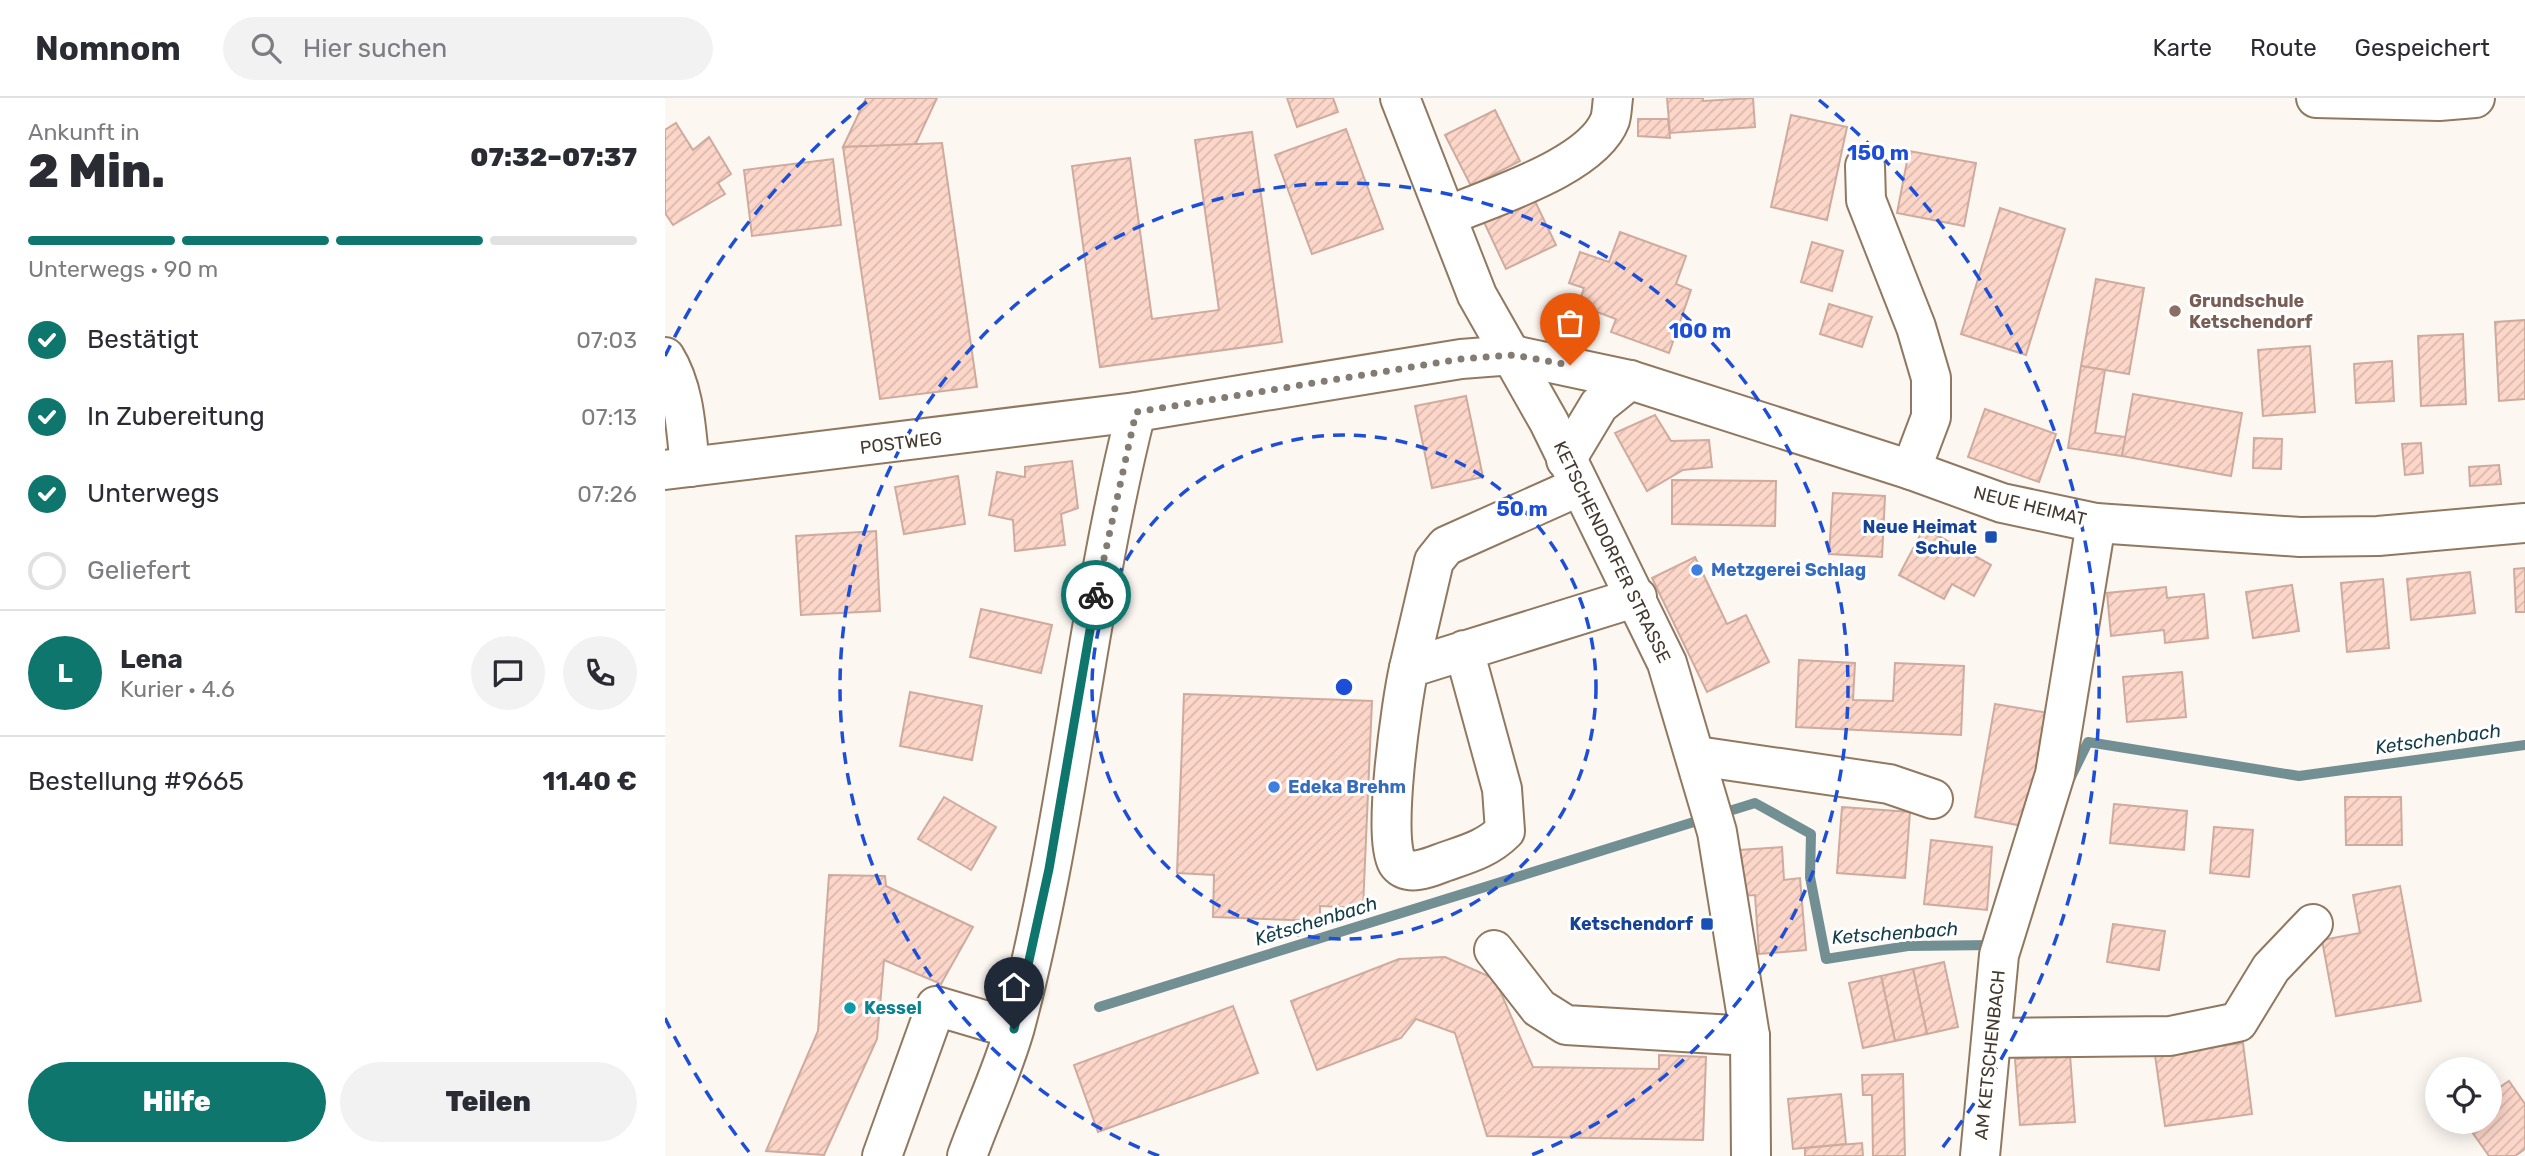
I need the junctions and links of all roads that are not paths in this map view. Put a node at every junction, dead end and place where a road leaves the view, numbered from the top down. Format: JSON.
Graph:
{"nodes":[{"id":1,"x":1400,"y":98,"type":"edge"},
{"id":2,"x":1613,"y":98,"type":"edge"},
{"id":3,"x":2316,"y":98,"type":"edge"},
{"id":4,"x":2451,"y":99,"type":"edge"},
{"id":5,"x":1865,"y":166,"type":"dead end"},
{"id":6,"x":1448,"y":216,"type":"junction"},
{"id":7,"x":1513,"y":355,"type":"junction"},
{"id":8,"x":665,"y":357,"type":"edge"},
{"id":9,"x":1630,"y":380,"type":"junction"},
{"id":10,"x":1136,"y":412,"type":"junction"},
{"id":11,"x":678,"y":469,"type":"edge"},
{"id":12,"x":1911,"y":470,"type":"junction"},
{"id":13,"x":1573,"y":473,"type":"junction"},
{"id":14,"x":2096,"y":523,"type":"junction"},
{"id":15,"x":2525,"y":523,"type":"edge"},
{"id":16,"x":1637,"y":597,"type":"junction"},
{"id":17,"x":1464,"y":650,"type":"junction"},
{"id":18,"x":1409,"y":668,"type":"junction"},
{"id":19,"x":1696,"y":756,"type":"junction"},
{"id":20,"x":1933,"y":799,"type":"dead end"},
{"id":21,"x":2313,"y":924,"type":"dead end"},
{"id":22,"x":1494,"y":950,"type":"dead end"},
{"id":23,"x":1014,"y":1029,"type":"junction"},
{"id":24,"x":1750,"y":1036,"type":"junction"},
{"id":25,"x":1992,"y":1038,"type":"junction"},
{"id":26,"x":882,"y":1156,"type":"edge"},
{"id":27,"x":967,"y":1156,"type":"edge"},
{"id":28,"x":1751,"y":1156,"type":"edge"},
{"id":29,"x":1980,"y":1156,"type":"edge"}],
"edges":[{"from":1,"to":6,"type":"street","name":"KETSCHENDORFER STRASSE"},
{"from":2,"to":6,"type":"street"},
{"from":3,"to":4,"type":"street"},
{"from":5,"to":12,"type":"street"},
{"from":6,"to":7,"type":"street","name":"KETSCHENDORFER STRASSE"},
{"from":7,"to":9,"type":"street","name":"NEUE HEIMAT"},
{"from":7,"to":10,"type":"street","name":"POSTWEG"},
{"from":7,"to":13,"type":"street","name":"KETSCHENDORFER STRASSE"},
{"from":8,"to":11,"type":"street"},
{"from":9,"to":12,"type":"street","name":"NEUE HEIMAT"},
{"from":9,"to":13,"type":"street"},
{"from":10,"to":11,"type":"street","name":"POSTWEG"},
{"from":10,"to":23,"type":"street"},
{"from":12,"to":14,"type":"street","name":"NEUE HEIMAT"},
{"from":13,"to":16,"type":"street","name":"KETSCHENDORFER STRASSE"},
{"from":13,"to":18,"type":"street"},
{"from":14,"to":15,"type":"street","name":"NEUE HEIMAT"},
{"from":14,"to":25,"type":"street","name":"AM KETSCHENBACH"},
{"from":16,"to":17,"type":"street"},
{"from":16,"to":19,"type":"street","name":"KETSCHENDORFER STRASSE"},
{"from":17,"to":18,"type":"street"},
{"from":17,"to":18,"type":"street"},
{"from":19,"to":20,"type":"street"},
{"from":19,"to":24,"type":"street","name":"KETSCHENDORFER STRASSE"},
{"from":21,"to":25,"type":"street"},
{"from":22,"to":24,"type":"street"},
{"from":23,"to":26,"type":"street"},
{"from":23,"to":27,"type":"street"},
{"from":24,"to":28,"type":"street","name":"KETSCHENDORFER STRASSE"},
{"from":25,"to":29,"type":"street","name":"AM KETSCHENBACH"}]}
